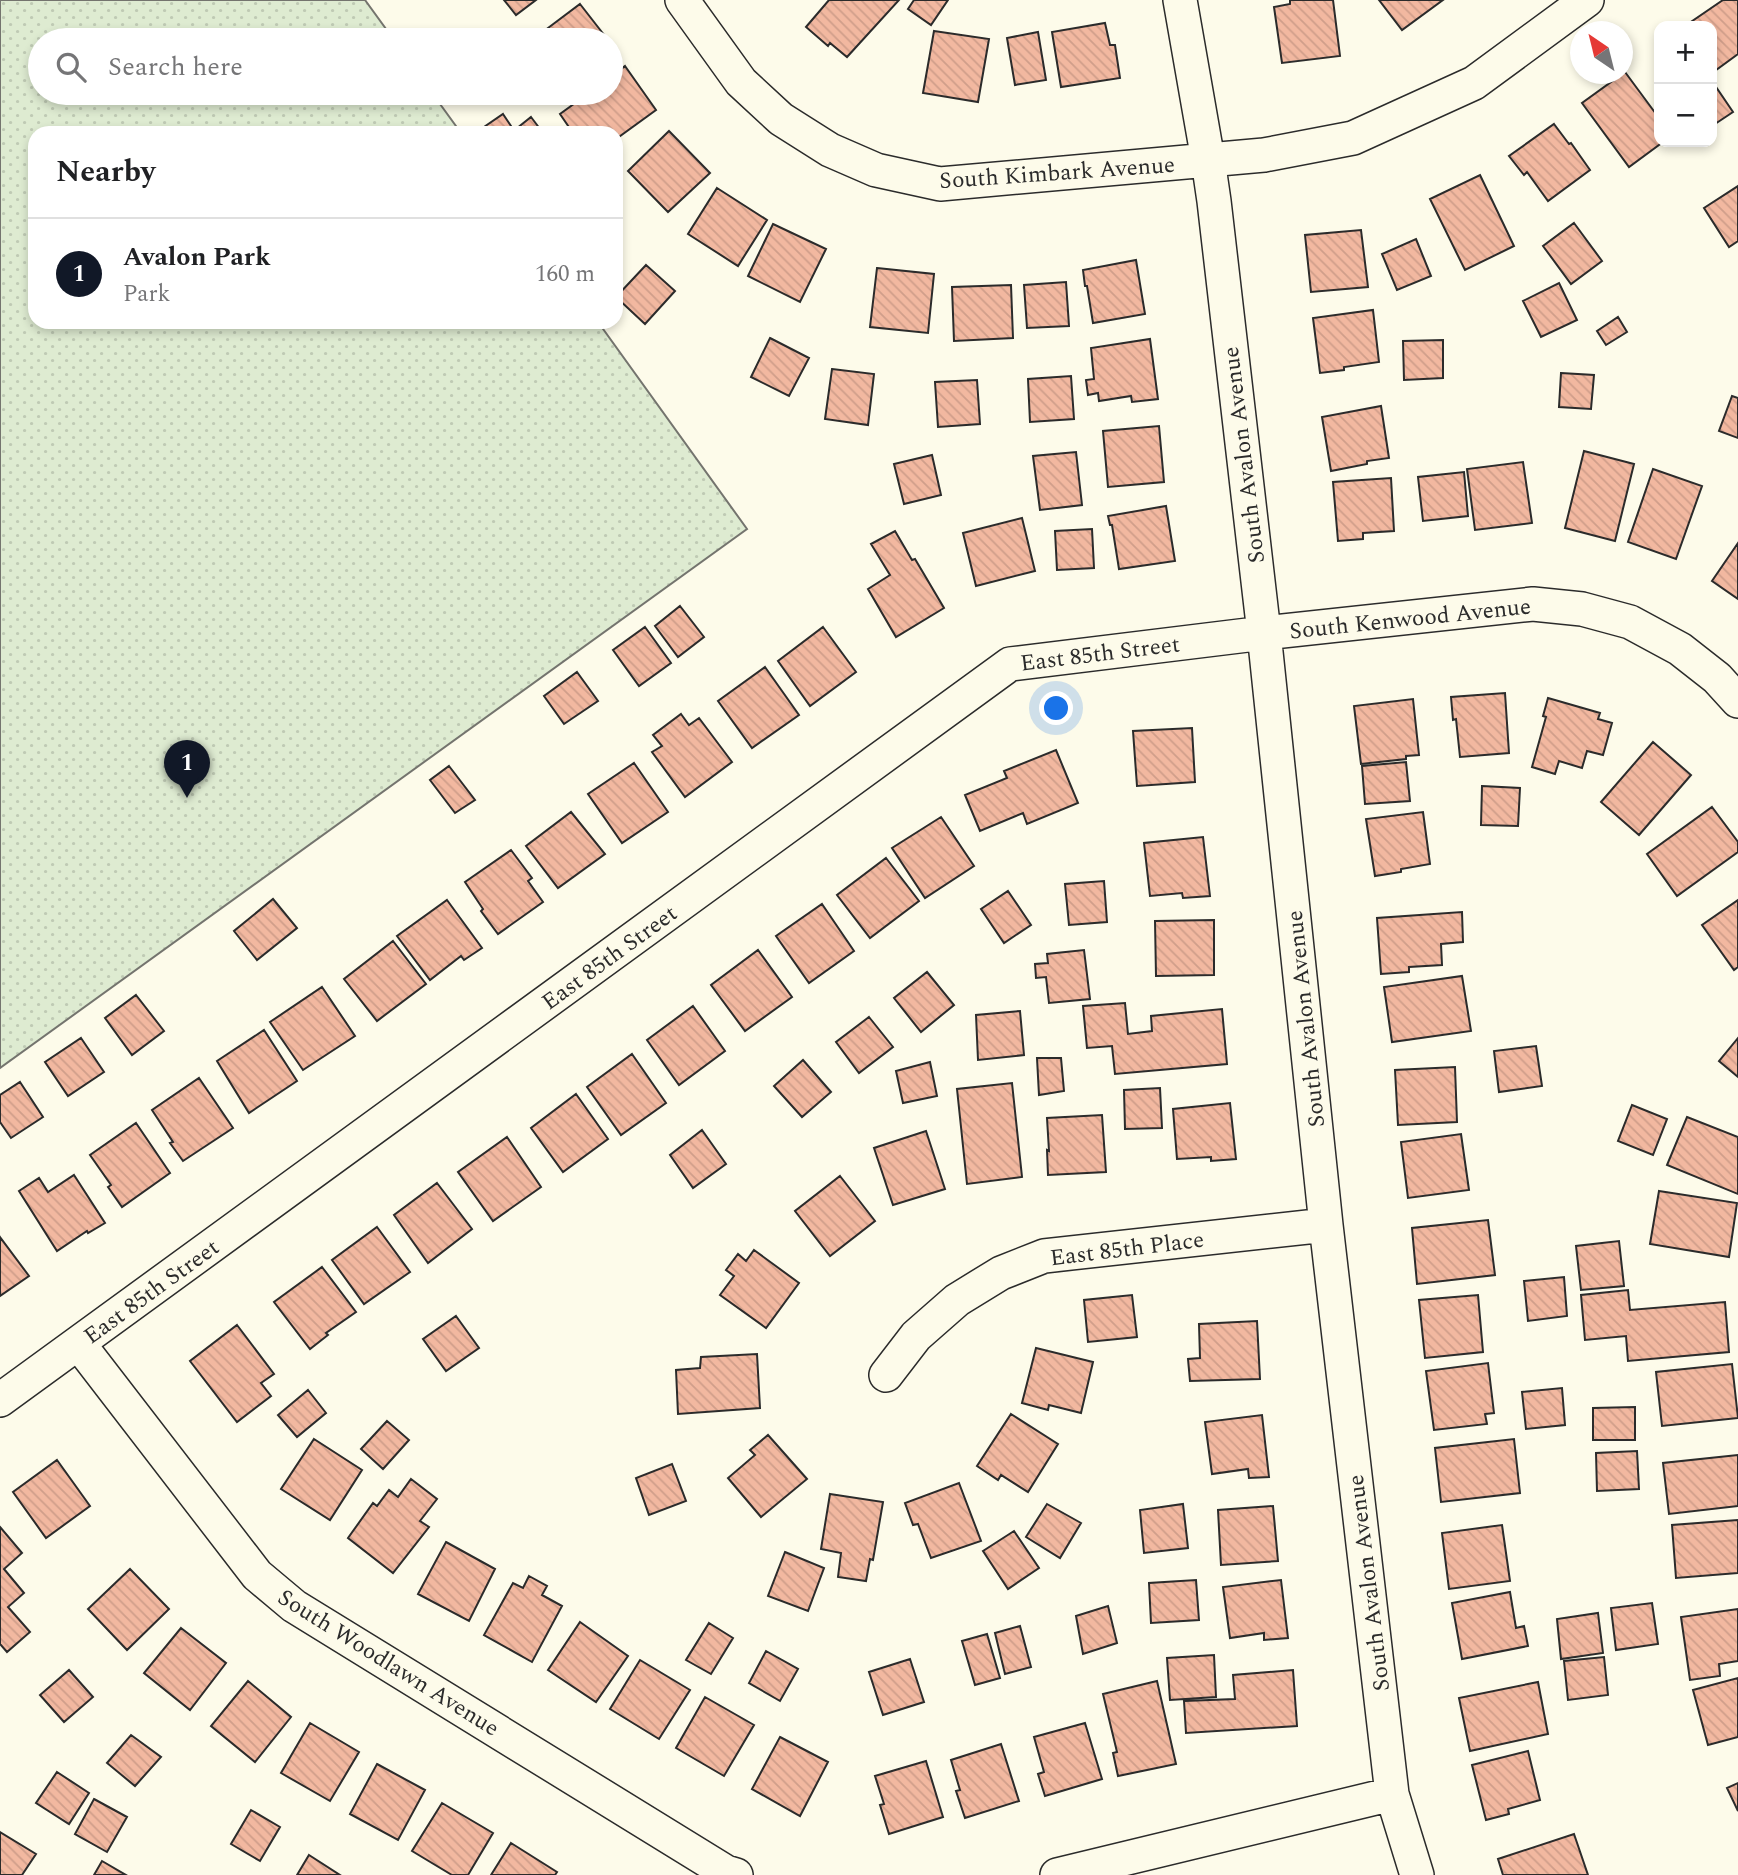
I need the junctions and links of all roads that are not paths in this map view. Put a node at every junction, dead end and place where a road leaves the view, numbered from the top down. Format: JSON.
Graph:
{"nodes":[{"id":1,"x":682,"y":0,"type":"edge"},
{"id":2,"x":1180,"y":0,"type":"edge"},
{"id":3,"x":1587,"y":0,"type":"edge"},
{"id":4,"x":1208,"y":160,"type":"junction"},
{"id":5,"x":1264,"y":633,"type":"junction"},
{"id":6,"x":1738,"y":701,"type":"edge"},
{"id":7,"x":1326,"y":1225,"type":"junction"},
{"id":8,"x":79,"y":1344,"type":"junction"},
{"id":9,"x":886,"y":1375,"type":"dead end"},
{"id":10,"x":0,"y":1400,"type":"edge"},
{"id":11,"x":1392,"y":1794,"type":"junction"},
{"id":12,"x":736,"y":1875,"type":"edge"},
{"id":13,"x":1057,"y":1875,"type":"edge"},
{"id":14,"x":1417,"y":1875,"type":"edge"}],
"edges":[{"from":1,"to":4,"type":"street","name":"South Kimbark Avenue"},
{"from":2,"to":4,"type":"street"},
{"from":3,"to":4,"type":"street"},
{"from":4,"to":5,"type":"street","name":"South Avalon Avenue"},
{"from":5,"to":6,"type":"street","name":"South Kenwood Avenue"},
{"from":5,"to":7,"type":"street","name":"South Avalon Avenue"},
{"from":5,"to":8,"type":"street","name":"East 85th Street"},
{"from":7,"to":9,"type":"street","name":"East 85th Place"},
{"from":7,"to":11,"type":"street","name":"South Avalon Avenue"},
{"from":8,"to":10,"type":"street","name":"East 85th Street"},
{"from":8,"to":12,"type":"street","name":"South Woodlawn Avenue"},
{"from":11,"to":13,"type":"street"},
{"from":11,"to":14,"type":"street","name":"South Avalon Avenue"}]}
